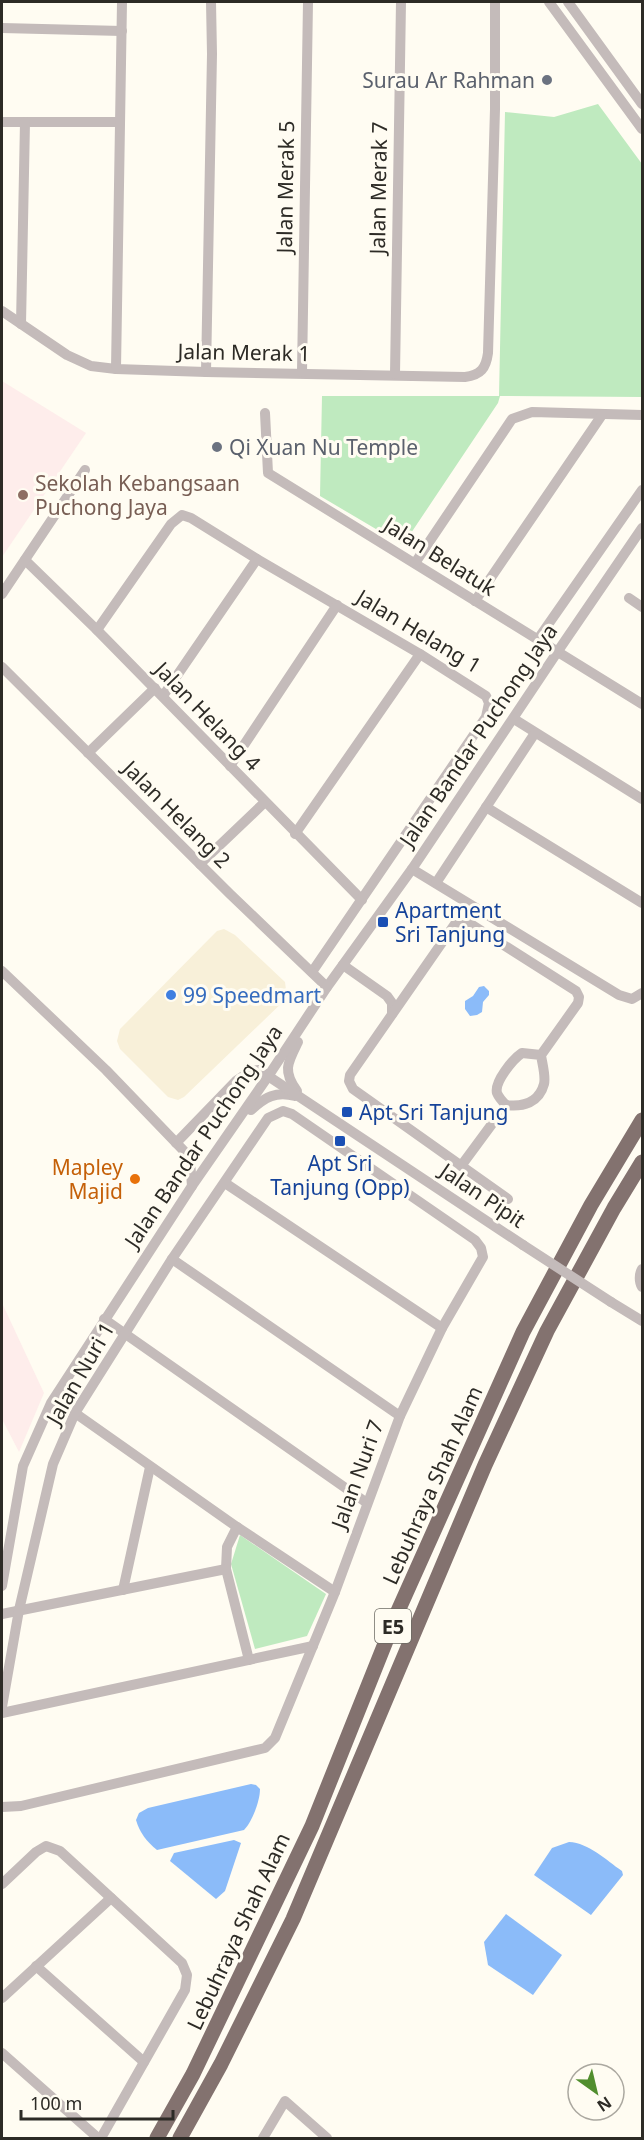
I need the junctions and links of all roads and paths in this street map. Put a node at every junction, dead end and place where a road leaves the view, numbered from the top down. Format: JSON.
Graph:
{"nodes":[{"id":1,"x":122,"y":2,"type":"edge"},
{"id":2,"x":211,"y":2,"type":"edge"},
{"id":3,"x":308,"y":2,"type":"edge"},
{"id":4,"x":401,"y":2,"type":"edge"},
{"id":5,"x":495,"y":2,"type":"edge"},
{"id":6,"x":549,"y":2,"type":"edge"},
{"id":7,"x":568,"y":2,"type":"edge"},
{"id":8,"x":2,"y":28,"type":"edge"},
{"id":9,"x":122,"y":31,"type":"junction"},
{"id":10,"x":642,"y":104,"type":"edge"},
{"id":11,"x":2,"y":122,"type":"edge"},
{"id":12,"x":25,"y":122,"type":"junction"},
{"id":13,"x":120,"y":122,"type":"junction"},
{"id":14,"x":642,"y":129,"type":"edge"},
{"id":15,"x":2,"y":311,"type":"edge"},
{"id":16,"x":21,"y":324,"type":"junction"},
{"id":17,"x":116,"y":369,"type":"junction"},
{"id":18,"x":206,"y":372,"type":"junction"},
{"id":19,"x":302,"y":372,"type":"junction"},
{"id":20,"x":395,"y":374,"type":"junction"},
{"id":21,"x":265,"y":413,"type":"dead end"},
{"id":22,"x":642,"y":415,"type":"edge"},
{"id":23,"x":602,"y":416,"type":"junction"},
{"id":24,"x":85,"y":470,"type":"dead end"},
{"id":25,"x":642,"y":490,"type":"edge"},
{"id":26,"x":642,"y":528,"type":"edge"},
{"id":27,"x":257,"y":559,"type":"junction"},
{"id":28,"x":25,"y":560,"type":"junction"},
{"id":29,"x":415,"y":563,"type":"junction"},
{"id":30,"x":2,"y":594,"type":"edge"},
{"id":31,"x":629,"y":598,"type":"dead end"},
{"id":32,"x":475,"y":601,"type":"junction"},
{"id":33,"x":337,"y":605,"type":"junction"},
{"id":34,"x":642,"y":607,"type":"edge"},
{"id":35,"x":97,"y":630,"type":"junction"},
{"id":36,"x":538,"y":639,"type":"junction"},
{"id":37,"x":558,"y":651,"type":"junction"},
{"id":38,"x":420,"y":654,"type":"junction"},
{"id":39,"x":2,"y":667,"type":"edge"},
{"id":40,"x":159,"y":692,"type":"junction"},
{"id":41,"x":641,"y":700,"type":"edge"},
{"id":42,"x":514,"y":719,"type":"junction"},
{"id":43,"x":535,"y":733,"type":"junction"},
{"id":44,"x":88,"y":753,"type":"junction"},
{"id":45,"x":231,"y":766,"type":"junction"},
{"id":46,"x":642,"y":799,"type":"edge"},
{"id":47,"x":265,"y":802,"type":"junction"},
{"id":48,"x":486,"y":807,"type":"junction"},
{"id":49,"x":295,"y":834,"type":"junction"},
{"id":50,"x":200,"y":864,"type":"junction"},
{"id":51,"x":412,"y":869,"type":"junction"},
{"id":52,"x":436,"y":883,"type":"junction"},
{"id":53,"x":362,"y":900,"type":"junction"},
{"id":54,"x":642,"y":903,"type":"edge"},
{"id":55,"x":343,"y":965,"type":"junction"},
{"id":56,"x":2,"y":971,"type":"edge"},
{"id":57,"x":312,"y":972,"type":"junction"},
{"id":58,"x":327,"y":987,"type":"junction"},
{"id":59,"x":408,"y":990,"type":"junction"},
{"id":60,"x":642,"y":993,"type":"edge"},
{"id":61,"x":387,"y":996,"type":"junction"},
{"id":62,"x":320,"y":998,"type":"junction"},
{"id":63,"x":392,"y":1014,"type":"junction"},
{"id":64,"x":541,"y":1055,"type":"junction"},
{"id":65,"x":269,"y":1075,"type":"junction"},
{"id":66,"x":303,"y":1098,"type":"junction"},
{"id":67,"x":506,"y":1105,"type":"junction"},
{"id":68,"x":642,"y":1120,"type":"edge"},
{"id":69,"x":235,"y":1125,"type":"junction"},
{"id":70,"x":176,"y":1143,"type":"junction"},
{"id":71,"x":642,"y":1161,"type":"edge"},
{"id":72,"x":461,"y":1166,"type":"junction"},
{"id":73,"x":225,"y":1183,"type":"junction"},
{"id":74,"x":192,"y":1186,"type":"junction"},
{"id":75,"x":508,"y":1198,"type":"dead end"},
{"id":76,"x":475,"y":1240,"type":"joint"},
{"id":77,"x":172,"y":1259,"type":"junction"},
{"id":78,"x":642,"y":1269,"type":"edge"},
{"id":79,"x":642,"y":1287,"type":"edge"},
{"id":80,"x":104,"y":1319,"type":"junction"},
{"id":81,"x":642,"y":1321,"type":"edge"},
{"id":82,"x":442,"y":1328,"type":"junction"},
{"id":83,"x":125,"y":1334,"type":"junction"},
{"id":84,"x":75,"y":1413,"type":"junction"},
{"id":85,"x":399,"y":1416,"type":"junction"},
{"id":86,"x":150,"y":1467,"type":"junction"},
{"id":87,"x":367,"y":1503,"type":"junction"},
{"id":88,"x":237,"y":1527,"type":"junction"},
{"id":89,"x":226,"y":1569,"type":"junction"},
{"id":90,"x":2,"y":1586,"type":"edge"},
{"id":91,"x":123,"y":1590,"type":"junction"},
{"id":92,"x":334,"y":1592,"type":"junction"},
{"id":93,"x":19,"y":1610,"type":"junction"},
{"id":94,"x":2,"y":1614,"type":"edge"},
{"id":95,"x":313,"y":1646,"type":"junction"},
{"id":96,"x":249,"y":1660,"type":"junction"},
{"id":97,"x":2,"y":1707,"type":"edge"},
{"id":98,"x":2,"y":1713,"type":"edge"},
{"id":99,"x":2,"y":1807,"type":"edge"},
{"id":100,"x":2,"y":1884,"type":"edge"},
{"id":101,"x":111,"y":1898,"type":"junction"},
{"id":102,"x":36,"y":1966,"type":"junction"},
{"id":103,"x":2,"y":1998,"type":"edge"},
{"id":104,"x":2,"y":2054,"type":"edge"},
{"id":105,"x":144,"y":2062,"type":"junction"},
{"id":106,"x":99,"y":2139,"type":"edge"},
{"id":107,"x":158,"y":2139,"type":"edge"},
{"id":108,"x":180,"y":2139,"type":"edge"},
{"id":109,"x":263,"y":2139,"type":"edge"},
{"id":110,"x":327,"y":2139,"type":"edge"}],
"edges":[{"from":1,"to":9,"type":"street"},
{"from":2,"to":18,"type":"street"},
{"from":3,"to":19,"type":"street","name":"Jalan Merak 5"},
{"from":4,"to":20,"type":"street","name":"Jalan Merak 7"},
{"from":5,"to":20,"type":"street","name":"Jalan Merak 1"},
{"from":6,"to":14,"type":"street"},
{"from":7,"to":10,"type":"street"},
{"from":8,"to":9,"type":"street"},
{"from":9,"to":13,"type":"street"},
{"from":11,"to":12,"type":"street"},
{"from":12,"to":13,"type":"street"},
{"from":12,"to":16,"type":"street"},
{"from":13,"to":17,"type":"street"},
{"from":15,"to":16,"type":"street","name":"Jalan Merak 1"},
{"from":16,"to":17,"type":"street","name":"Jalan Merak 1"},
{"from":17,"to":18,"type":"street","name":"Jalan Merak 1"},
{"from":18,"to":19,"type":"street","name":"Jalan Merak 1"},
{"from":19,"to":20,"type":"street","name":"Jalan Merak 1"},
{"from":21,"to":29,"type":"street","name":"Jalan Belatuk"},
{"from":22,"to":23,"type":"street"},
{"from":23,"to":29,"type":"street"},
{"from":23,"to":32,"type":"street"},
{"from":24,"to":28,"type":"street"},
{"from":25,"to":36,"type":"street"},
{"from":26,"to":37,"type":"street","name":"Jalan Bandar Puchong Jaya"},
{"from":27,"to":33,"type":"street","name":"Jalan Helang 1"},
{"from":27,"to":35,"type":"street","name":"Jalan Helang 1"},
{"from":27,"to":40,"type":"street"},
{"from":28,"to":30,"type":"street"},
{"from":28,"to":35,"type":"street","name":"Jalan Helang 4"},
{"from":29,"to":32,"type":"street","name":"Jalan Belatuk"},
{"from":31,"to":34,"type":"street"},
{"from":32,"to":36,"type":"street","name":"Jalan Belatuk"},
{"from":33,"to":38,"type":"street","name":"Jalan Helang 1"},
{"from":33,"to":45,"type":"street"},
{"from":35,"to":40,"type":"street","name":"Jalan Helang 4"},
{"from":36,"to":37,"type":"street","name":"Jalan Belatuk"},
{"from":37,"to":41,"type":"street","name":"Jalan Belatuk"},
{"from":37,"to":42,"type":"street","name":"Jalan Bandar Puchong Jaya"},
{"from":38,"to":49,"type":"street"},
{"from":38,"to":53,"type":"street","name":"Jalan Helang 1"},
{"from":39,"to":44,"type":"street","name":"Jalan Helang 2"},
{"from":40,"to":44,"type":"street"},
{"from":40,"to":45,"type":"street","name":"Jalan Helang 4"},
{"from":42,"to":43,"type":"street"},
{"from":42,"to":51,"type":"street","name":"Jalan Bandar Puchong Jaya"},
{"from":43,"to":46,"type":"street"},
{"from":43,"to":48,"type":"street"},
{"from":44,"to":50,"type":"street","name":"Jalan Helang 2"},
{"from":45,"to":47,"type":"street","name":"Jalan Helang 4"},
{"from":47,"to":49,"type":"street","name":"Jalan Helang 4"},
{"from":47,"to":50,"type":"street"},
{"from":48,"to":52,"type":"street"},
{"from":48,"to":54,"type":"street"},
{"from":49,"to":53,"type":"street","name":"Jalan Helang 4"},
{"from":50,"to":57,"type":"street","name":"Jalan Helang 2"},
{"from":51,"to":52,"type":"street"},
{"from":51,"to":55,"type":"street","name":"Jalan Bandar Puchong Jaya"},
{"from":52,"to":60,"type":"street"},
{"from":53,"to":57,"type":"street","name":"Jalan Helang 1"},
{"from":55,"to":58,"type":"street","name":"Jalan Bandar Puchong Jaya"},
{"from":55,"to":61,"type":"street"},
{"from":56,"to":70,"type":"street"},
{"from":57,"to":58,"type":"street","name":"Jalan Helang 2"},
{"from":58,"to":62,"type":"street","name":"Jalan Bandar Puchong Jaya"},
{"from":59,"to":61,"type":"street"},
{"from":59,"to":63,"type":"street"},
{"from":59,"to":64,"type":"street"},
{"from":61,"to":63,"type":"street"},
{"from":62,"to":65,"type":"street","name":"Jalan Bandar Puchong Jaya"},
{"from":62,"to":66,"type":"street","name":"Jalan Pipit"},
{"from":63,"to":72,"type":"street"},
{"from":64,"to":67,"type":"street"},
{"from":64,"to":67,"type":"street"},
{"from":65,"to":66,"type":"street","name":"Jalan Pipit"},
{"from":65,"to":69,"type":"street","name":"Jalan Bandar Puchong Jaya"},
{"from":65,"to":70,"type":"street"},
{"from":66,"to":69,"type":"street"},
{"from":66,"to":81,"type":"street","name":"Jalan Pipit","bridge":true},
{"from":67,"to":72,"type":"street"},
{"from":68,"to":107,"type":"highway","name":"Lebuhraya Shah Alam","number":"E5"},
{"from":69,"to":74,"type":"street","name":"Jalan Bandar Puchong Jaya"},
{"from":70,"to":74,"type":"street"},
{"from":71,"to":108,"type":"highway","name":"Lebuhraya Shah Alam","number":"E5"},
{"from":72,"to":75,"type":"street"},
{"from":73,"to":76,"type":"street","name":"Jalan Nuri 1"},
{"from":73,"to":77,"type":"street","name":"Jalan Nuri 1"},
{"from":73,"to":82,"type":"street"},
{"from":74,"to":80,"type":"street","name":"Jalan Bandar Puchong Jaya"},
{"from":76,"to":82,"type":"street","name":"Jalan Nuri 7"},
{"from":77,"to":83,"type":"street","name":"Jalan Nuri 1"},
{"from":77,"to":85,"type":"street"},
{"from":78,"to":79,"type":"street"},
{"from":80,"to":83,"type":"street"},
{"from":80,"to":90,"type":"street","name":"Jalan Bandar Puchong Jaya"},
{"from":82,"to":85,"type":"street","name":"Jalan Nuri 7"},
{"from":83,"to":84,"type":"street","name":"Jalan Nuri 1"},
{"from":83,"to":87,"type":"street"},
{"from":84,"to":86,"type":"street"},
{"from":84,"to":93,"type":"street","name":"Jalan Nuri 1"},
{"from":85,"to":87,"type":"street","name":"Jalan Nuri 7"},
{"from":86,"to":88,"type":"street"},
{"from":86,"to":91,"type":"street"},
{"from":87,"to":92,"type":"street","name":"Jalan Nuri 7"},
{"from":88,"to":89,"type":"street"},
{"from":88,"to":92,"type":"street"},
{"from":89,"to":91,"type":"street"},
{"from":89,"to":96,"type":"street"},
{"from":91,"to":93,"type":"street"},
{"from":92,"to":95,"type":"street","name":"Jalan Nuri 7"},
{"from":93,"to":94,"type":"street"},
{"from":93,"to":97,"type":"street","name":"Jalan Nuri 1"},
{"from":95,"to":96,"type":"street"},
{"from":95,"to":99,"type":"street","name":"Jalan Nuri 7"},
{"from":96,"to":98,"type":"street"},
{"from":100,"to":101,"type":"street"},
{"from":101,"to":102,"type":"street"},
{"from":101,"to":105,"type":"street"},
{"from":102,"to":103,"type":"street"},
{"from":102,"to":105,"type":"street"},
{"from":104,"to":106,"type":"street"},
{"from":105,"to":106,"type":"street"},
{"from":109,"to":110,"type":"street"}]}
